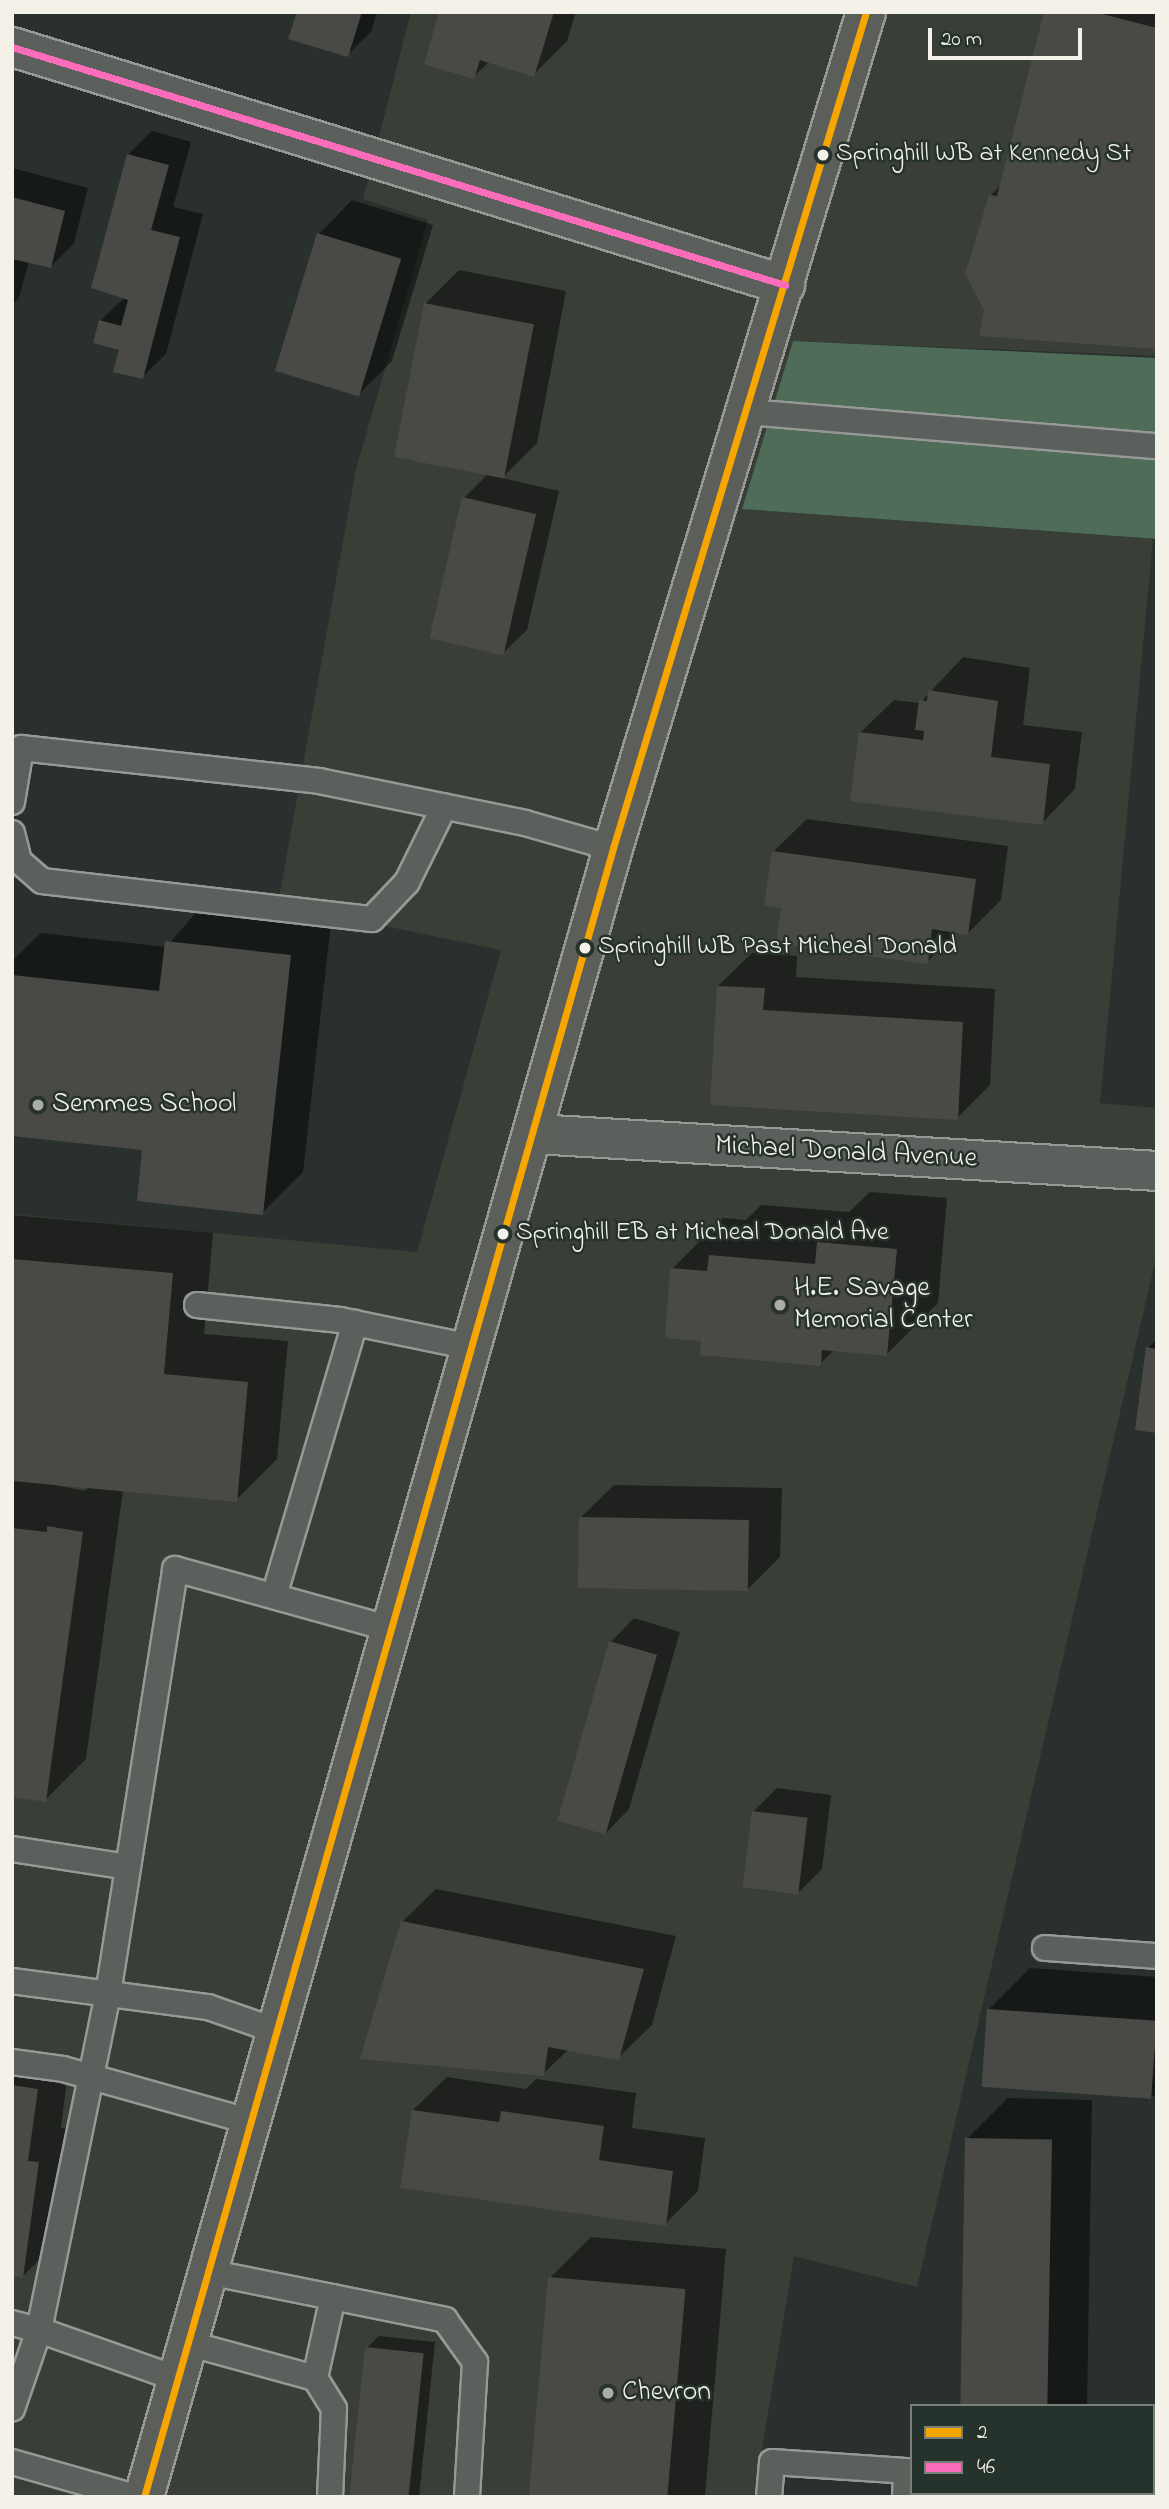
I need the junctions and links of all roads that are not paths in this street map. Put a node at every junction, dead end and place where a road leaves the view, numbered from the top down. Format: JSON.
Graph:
{"nodes":[{"id":1,"x":866,"y":12,"type":"edge"},
{"id":2,"x":12,"y":47,"type":"edge"},
{"id":3,"x":785,"y":285,"type":"junction"},
{"id":4,"x":748,"y":412,"type":"junction"},
{"id":5,"x":1157,"y":446,"type":"edge"},
{"id":6,"x":12,"y":802,"type":"edge"},
{"id":7,"x":444,"y":807,"type":"junction"},
{"id":8,"x":12,"y":833,"type":"edge"},
{"id":9,"x":613,"y":848,"type":"junction"},
{"id":10,"x":535,"y":1134,"type":"junction"},
{"id":11,"x":1157,"y":1171,"type":"edge"},
{"id":12,"x":197,"y":1305,"type":"dead end"},
{"id":13,"x":355,"y":1323,"type":"junction"},
{"id":14,"x":472,"y":1346,"type":"junction"},
{"id":15,"x":274,"y":1596,"type":"junction"},
{"id":16,"x":391,"y":1629,"type":"junction"},
{"id":17,"x":12,"y":1849,"type":"edge"},
{"id":18,"x":128,"y":1867,"type":"junction"},
{"id":19,"x":1045,"y":1948,"type":"dead end"},
{"id":20,"x":1157,"y":1956,"type":"edge"},
{"id":21,"x":12,"y":1981,"type":"edge"},
{"id":22,"x":108,"y":1994,"type":"junction"},
{"id":23,"x":277,"y":2031,"type":"junction"},
{"id":24,"x":12,"y":2062,"type":"edge"},
{"id":25,"x":88,"y":2075,"type":"junction"},
{"id":26,"x":251,"y":2122,"type":"junction"},
{"id":27,"x":208,"y":2272,"type":"junction"},
{"id":28,"x":333,"y":2297,"type":"junction"},
{"id":29,"x":12,"y":2323,"type":"edge"},
{"id":30,"x":39,"y":2330,"type":"junction"},
{"id":31,"x":182,"y":2361,"type":"junction"},
{"id":32,"x":315,"y":2378,"type":"junction"},
{"id":33,"x":12,"y":2409,"type":"edge"},
{"id":34,"x":12,"y":2462,"type":"edge"},
{"id":35,"x":135,"y":2497,"type":"edge"},
{"id":36,"x":144,"y":2497,"type":"edge"},
{"id":37,"x":330,"y":2497,"type":"edge"},
{"id":38,"x":467,"y":2497,"type":"edge"},
{"id":39,"x":769,"y":2497,"type":"edge"},
{"id":40,"x":905,"y":2497,"type":"edge"}],
"edges":[{"from":1,"to":3,"type":"main road"},
{"from":2,"to":3,"type":"street"},
{"from":3,"to":4,"type":"main road"},
{"from":4,"to":5,"type":"lane"},
{"from":4,"to":9,"type":"main road"},
{"from":6,"to":7,"type":"lane"},
{"from":7,"to":8,"type":"lane"},
{"from":7,"to":9,"type":"lane"},
{"from":9,"to":10,"type":"main road"},
{"from":10,"to":11,"type":"street","name":"Michael Donald Avenue"},
{"from":10,"to":14,"type":"main road"},
{"from":12,"to":13,"type":"lane"},
{"from":13,"to":14,"type":"lane"},
{"from":13,"to":15,"type":"lane"},
{"from":14,"to":16,"type":"main road"},
{"from":15,"to":16,"type":"lane"},
{"from":15,"to":18,"type":"lane"},
{"from":16,"to":23,"type":"main road"},
{"from":17,"to":18,"type":"lane"},
{"from":18,"to":22,"type":"lane"},
{"from":19,"to":20,"type":"lane"},
{"from":21,"to":22,"type":"lane"},
{"from":22,"to":23,"type":"lane"},
{"from":22,"to":25,"type":"lane"},
{"from":23,"to":26,"type":"main road"},
{"from":24,"to":25,"type":"lane"},
{"from":25,"to":26,"type":"lane"},
{"from":25,"to":30,"type":"lane"},
{"from":26,"to":27,"type":"main road"},
{"from":27,"to":28,"type":"lane"},
{"from":27,"to":31,"type":"main road"},
{"from":28,"to":32,"type":"lane"},
{"from":28,"to":38,"type":"lane"},
{"from":29,"to":30,"type":"lane"},
{"from":30,"to":31,"type":"lane"},
{"from":30,"to":33,"type":"lane"},
{"from":31,"to":32,"type":"lane"},
{"from":31,"to":36,"type":"main road"},
{"from":32,"to":37,"type":"lane"},
{"from":34,"to":35,"type":"lane"},
{"from":39,"to":40,"type":"lane"}]}
